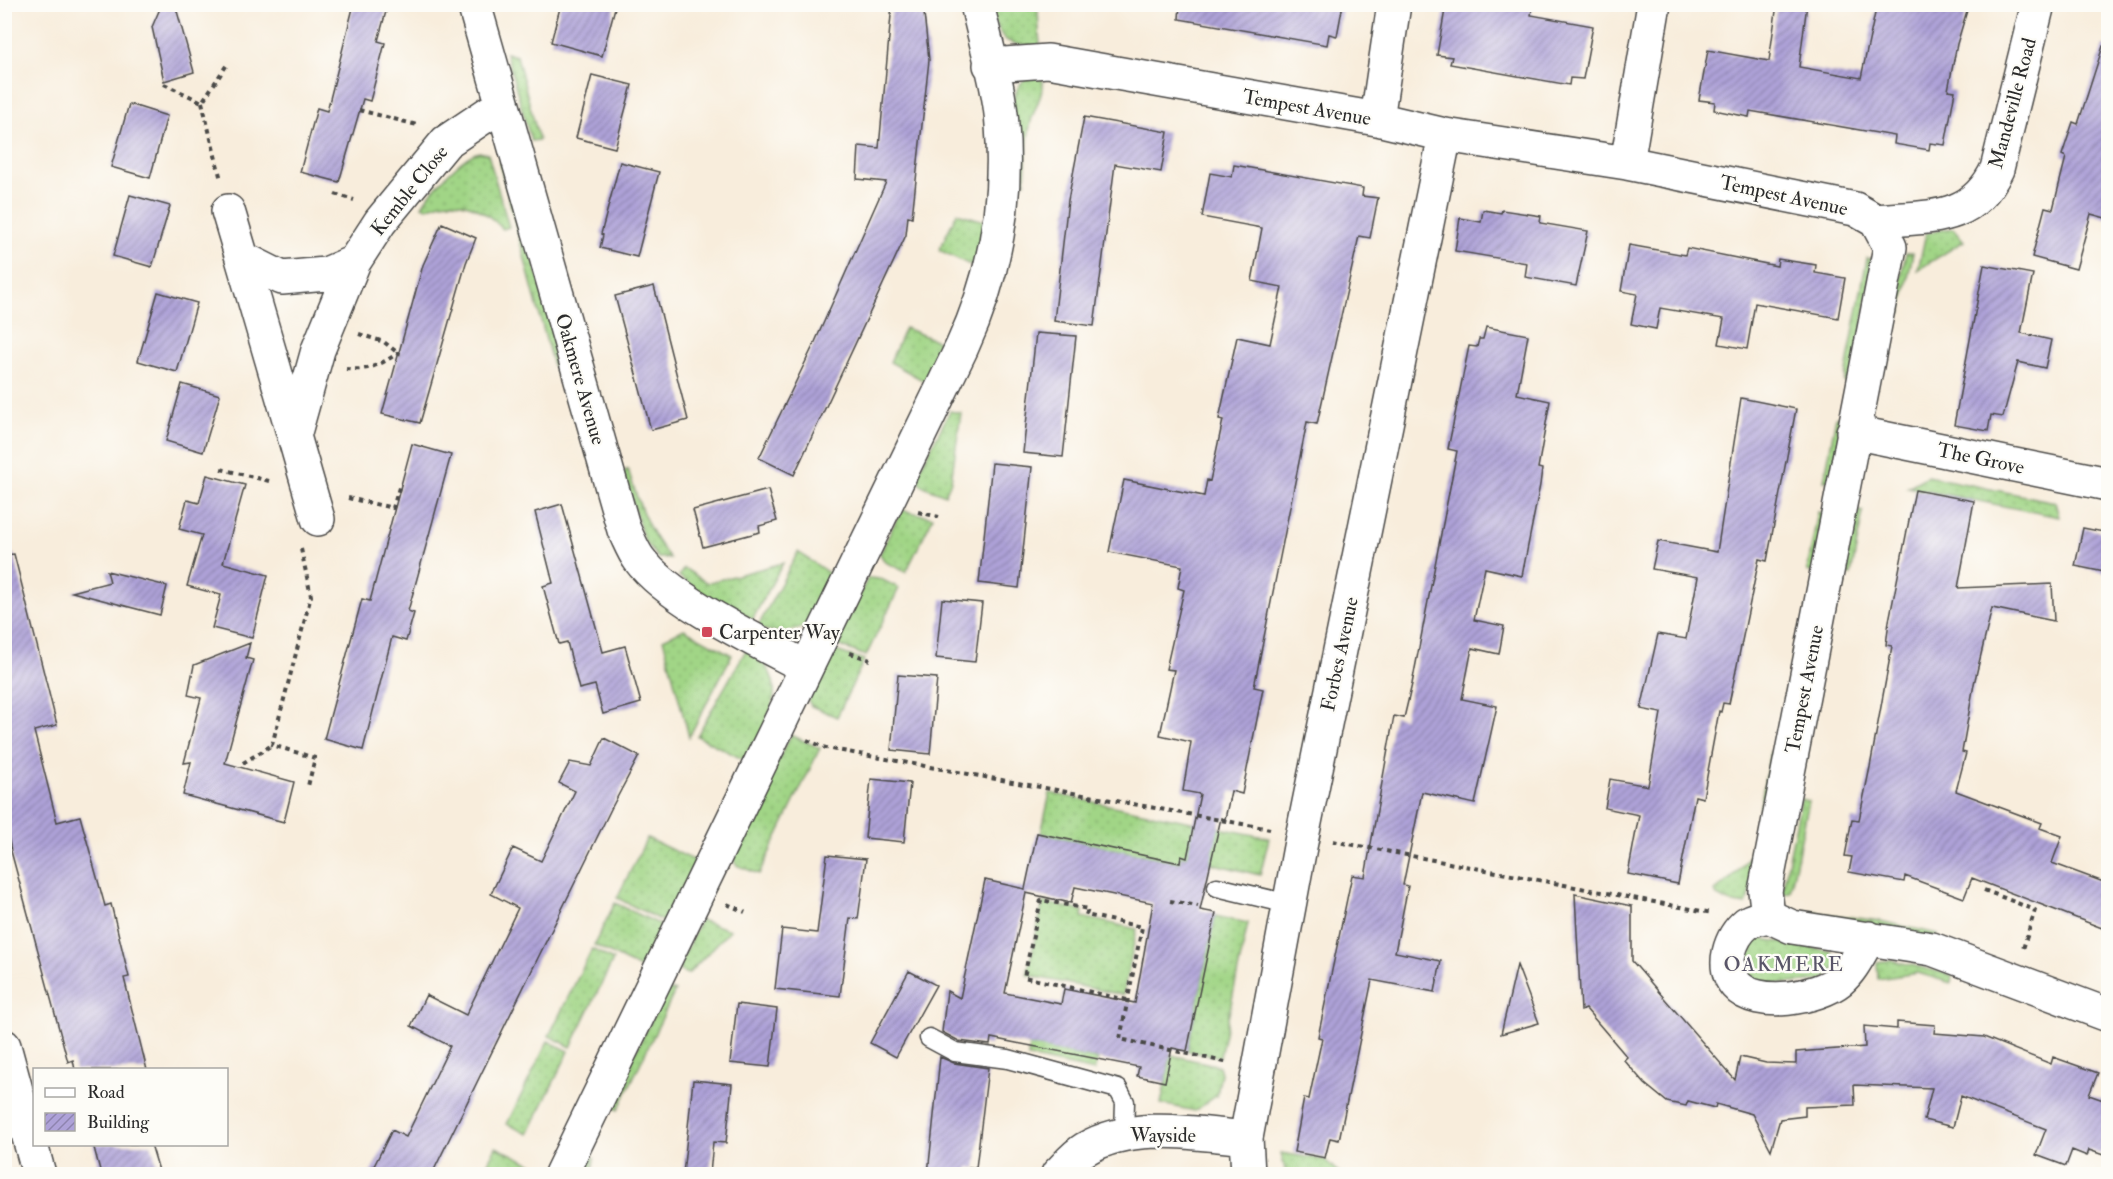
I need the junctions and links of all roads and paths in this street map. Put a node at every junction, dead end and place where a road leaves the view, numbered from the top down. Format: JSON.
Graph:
{"nodes":[{"id":1,"x":474,"y":4,"type":"edge"},
{"id":2,"x":977,"y":4,"type":"edge"},
{"id":3,"x":1394,"y":4,"type":"edge"},
{"id":4,"x":1654,"y":4,"type":"edge"},
{"id":5,"x":2037,"y":4,"type":"edge"},
{"id":6,"x":228,"y":63,"type":"dead end"},
{"id":7,"x":990,"y":65,"type":"junction"},
{"id":8,"x":164,"y":84,"type":"dead end"},
{"id":9,"x":202,"y":102,"type":"junction"},
{"id":10,"x":501,"y":105,"type":"junction"},
{"id":11,"x":359,"y":110,"type":"dead end"},
{"id":12,"x":1377,"y":119,"type":"junction"},
{"id":13,"x":428,"y":128,"type":"dead end"},
{"id":14,"x":1445,"y":135,"type":"junction"},
{"id":15,"x":1627,"y":163,"type":"junction"},
{"id":16,"x":225,"y":197,"type":"joint"},
{"id":17,"x":1876,"y":221,"type":"junction"},
{"id":18,"x":243,"y":258,"type":"junction"},
{"id":19,"x":354,"y":262,"type":"junction"},
{"id":20,"x":350,"y":331,"type":"dead end"},
{"id":21,"x":337,"y":367,"type":"dead end"},
{"id":22,"x":1853,"y":432,"type":"junction"},
{"id":23,"x":294,"y":436,"type":"junction"},
{"id":24,"x":221,"y":469,"type":"dead end"},
{"id":25,"x":400,"y":484,"type":"dead end"},
{"id":26,"x":2109,"y":484,"type":"edge"},
{"id":27,"x":282,"y":485,"type":"dead end"},
{"id":28,"x":328,"y":507,"type":"joint"},
{"id":29,"x":300,"y":546,"type":"dead end"},
{"id":30,"x":806,"y":667,"type":"junction"},
{"id":31,"x":272,"y":746,"type":"junction"},
{"id":32,"x":826,"y":748,"type":"dead end"},
{"id":33,"x":243,"y":763,"type":"dead end"},
{"id":34,"x":308,"y":786,"type":"dead end"},
{"id":35,"x":1302,"y":835,"type":"junction"},
{"id":36,"x":1217,"y":887,"type":"dead end"},
{"id":37,"x":1984,"y":890,"type":"dead end"},
{"id":38,"x":1289,"y":904,"type":"junction"},
{"id":39,"x":1758,"y":919,"type":"junction"},
{"id":40,"x":1869,"y":938,"type":"junction"},
{"id":41,"x":2012,"y":978,"type":"junction"},
{"id":42,"x":1127,"y":1000,"type":"junction"},
{"id":43,"x":2109,"y":1015,"type":"edge"},
{"id":44,"x":929,"y":1038,"type":"dead end"},
{"id":45,"x":4,"y":1046,"type":"edge"},
{"id":46,"x":1225,"y":1062,"type":"dead end"},
{"id":47,"x":1124,"y":1134,"type":"junction"},
{"id":48,"x":1246,"y":1138,"type":"junction"},
{"id":49,"x":39,"y":1174,"type":"edge"},
{"id":50,"x":561,"y":1174,"type":"edge"},
{"id":51,"x":1058,"y":1174,"type":"edge"},
{"id":52,"x":1248,"y":1174,"type":"edge"}],
"edges":[{"from":1,"to":10,"type":"street","name":"Oakmere Avenue"},
{"from":2,"to":7,"type":"street"},
{"from":3,"to":12,"type":"street"},
{"from":4,"to":15,"type":"street"},
{"from":5,"to":17,"type":"street","name":"Mandeville Road"},
{"from":6,"to":9,"type":"path"},
{"from":7,"to":12,"type":"street","name":"Tempest Avenue"},
{"from":7,"to":30,"type":"street"},
{"from":8,"to":9,"type":"path"},
{"from":9,"to":16,"type":"path"},
{"from":10,"to":19,"type":"street","name":"Kemble Close"},
{"from":10,"to":30,"type":"street","name":"Oakmere Avenue"},
{"from":11,"to":13,"type":"path"},
{"from":12,"to":14,"type":"street","name":"Tempest Avenue"},
{"from":14,"to":15,"type":"street","name":"Tempest Avenue"},
{"from":14,"to":35,"type":"street","name":"Forbes Avenue"},
{"from":15,"to":17,"type":"street","name":"Tempest Avenue"},
{"from":16,"to":18,"type":"street"},
{"from":17,"to":22,"type":"street","name":"Tempest Avenue"},
{"from":18,"to":19,"type":"street"},
{"from":18,"to":23,"type":"street"},
{"from":19,"to":23,"type":"street","name":"Kemble Close"},
{"from":20,"to":21,"type":"path"},
{"from":22,"to":26,"type":"street","name":"The Grove"},
{"from":22,"to":39,"type":"street","name":"Tempest Avenue"},
{"from":23,"to":28,"type":"street"},
{"from":24,"to":27,"type":"path"},
{"from":25,"to":28,"type":"path"},
{"from":29,"to":31,"type":"path"},
{"from":30,"to":50,"type":"street"},
{"from":31,"to":33,"type":"path"},
{"from":31,"to":34,"type":"path"},
{"from":32,"to":35,"type":"path"},
{"from":35,"to":38,"type":"street","name":"Forbes Avenue"},
{"from":35,"to":39,"type":"path"},
{"from":36,"to":38,"type":"lane"},
{"from":37,"to":41,"type":"path"},
{"from":38,"to":48,"type":"street","name":"Forbes Avenue"},
{"from":39,"to":40,"type":"street"},
{"from":39,"to":40,"type":"street"},
{"from":40,"to":41,"type":"street"},
{"from":41,"to":43,"type":"street"},
{"from":42,"to":42,"type":"path"},
{"from":42,"to":46,"type":"path"},
{"from":44,"to":47,"type":"lane"},
{"from":45,"to":49,"type":"street"},
{"from":47,"to":48,"type":"street","name":"Wayside"},
{"from":47,"to":51,"type":"street","name":"Wayside"},
{"from":48,"to":52,"type":"street","name":"Forbes Avenue"}]}
